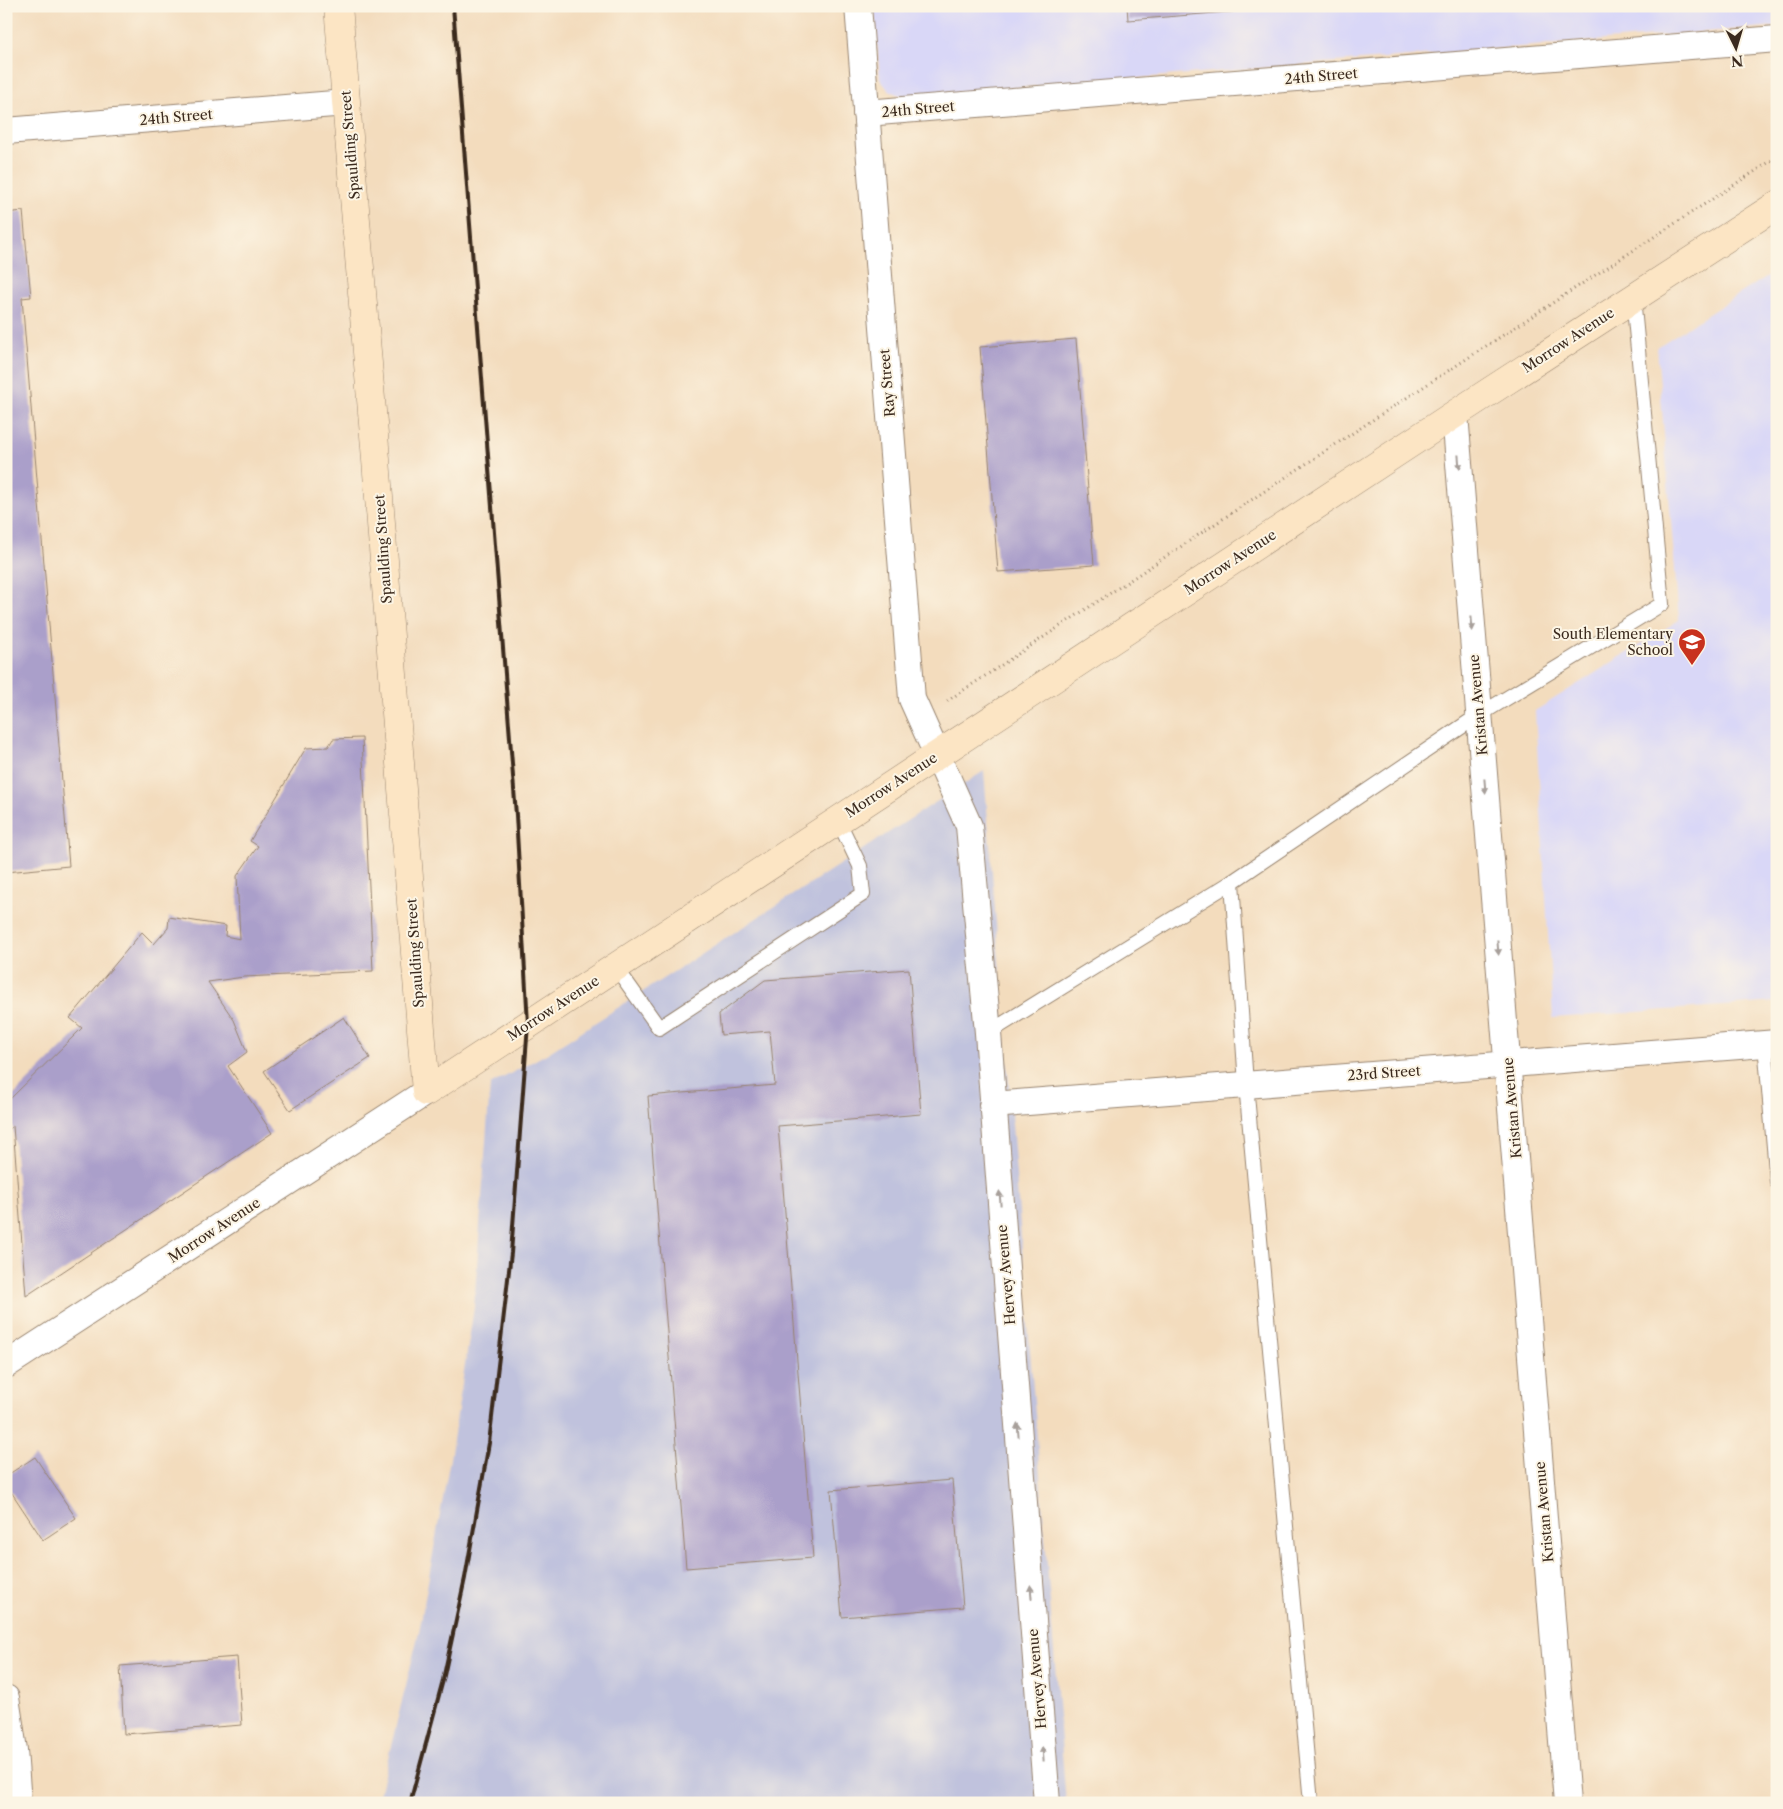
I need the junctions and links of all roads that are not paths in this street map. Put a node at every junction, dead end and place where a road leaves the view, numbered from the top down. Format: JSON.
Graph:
{"nodes":[{"id":1,"x":338,"y":6,"type":"edge"},
{"id":2,"x":858,"y":6,"type":"edge"},
{"id":3,"x":1777,"y":39,"type":"edge"},
{"id":4,"x":346,"y":103,"type":"junction"},
{"id":5,"x":866,"y":113,"type":"junction"},
{"id":6,"x":6,"y":131,"type":"edge"},
{"id":7,"x":1777,"y":205,"type":"edge"},
{"id":8,"x":1633,"y":297,"type":"junction"},
{"id":9,"x":1455,"y":414,"type":"junction"},
{"id":10,"x":1479,"y":715,"type":"junction"},
{"id":11,"x":938,"y":754,"type":"junction"},
{"id":12,"x":838,"y":820,"type":"junction"},
{"id":13,"x":1232,"y":882,"type":"junction"},
{"id":14,"x":616,"y":966,"type":"junction"},
{"id":15,"x":988,"y":1033,"type":"junction"},
{"id":16,"x":1771,"y":1043,"type":"edge"},
{"id":17,"x":1508,"y":1064,"type":"junction"},
{"id":18,"x":1246,"y":1084,"type":"junction"},
{"id":19,"x":426,"y":1092,"type":"junction"},
{"id":20,"x":992,"y":1105,"type":"junction"},
{"id":21,"x":1777,"y":1182,"type":"edge"},
{"id":22,"x":6,"y":1365,"type":"edge"},
{"id":23,"x":6,"y":1698,"type":"edge"},
{"id":24,"x":18,"y":1803,"type":"edge"},
{"id":25,"x":1047,"y":1803,"type":"edge"},
{"id":26,"x":1311,"y":1803,"type":"edge"},
{"id":27,"x":1568,"y":1803,"type":"edge"}],
"edges":[{"from":1,"to":4,"type":"street","name":"Spaulding Street"},
{"from":2,"to":5,"type":"street","name":"Ray Street"},
{"from":3,"to":5,"type":"street","name":"24th Street"},
{"from":4,"to":6,"type":"street","name":"24th Street"},
{"from":4,"to":19,"type":"street","name":"Spaulding Street"},
{"from":5,"to":11,"type":"street","name":"Ray Street"},
{"from":7,"to":8,"type":"street","name":"Morrow Avenue"},
{"from":8,"to":9,"type":"street","name":"Morrow Avenue"},
{"from":8,"to":10,"type":"lane"},
{"from":9,"to":10,"type":"street","name":"Kristan Avenue","one_way":true},
{"from":9,"to":11,"type":"street","name":"Morrow Avenue"},
{"from":10,"to":13,"type":"lane"},
{"from":10,"to":17,"type":"street","name":"Kristan Avenue","one_way":true},
{"from":11,"to":12,"type":"street","name":"Morrow Avenue"},
{"from":11,"to":15,"type":"street","name":"Hervey Avenue"},
{"from":12,"to":14,"type":"street","name":"Morrow Avenue"},
{"from":12,"to":14,"type":"lane"},
{"from":13,"to":15,"type":"lane"},
{"from":13,"to":18,"type":"lane"},
{"from":14,"to":19,"type":"street","name":"Morrow Avenue"},
{"from":15,"to":20,"type":"street","name":"Hervey Avenue"},
{"from":16,"to":17,"type":"street","name":"23rd Street"},
{"from":16,"to":21,"type":"lane"},
{"from":17,"to":18,"type":"street","name":"23rd Street"},
{"from":17,"to":27,"type":"street","name":"Kristan Avenue"},
{"from":18,"to":20,"type":"street","name":"23rd Street"},
{"from":18,"to":26,"type":"lane"},
{"from":19,"to":22,"type":"street","name":"Morrow Avenue"},
{"from":25,"to":20,"type":"street","name":"Hervey Avenue","one_way":true},
{"from":23,"to":24,"type":"street"}]}
